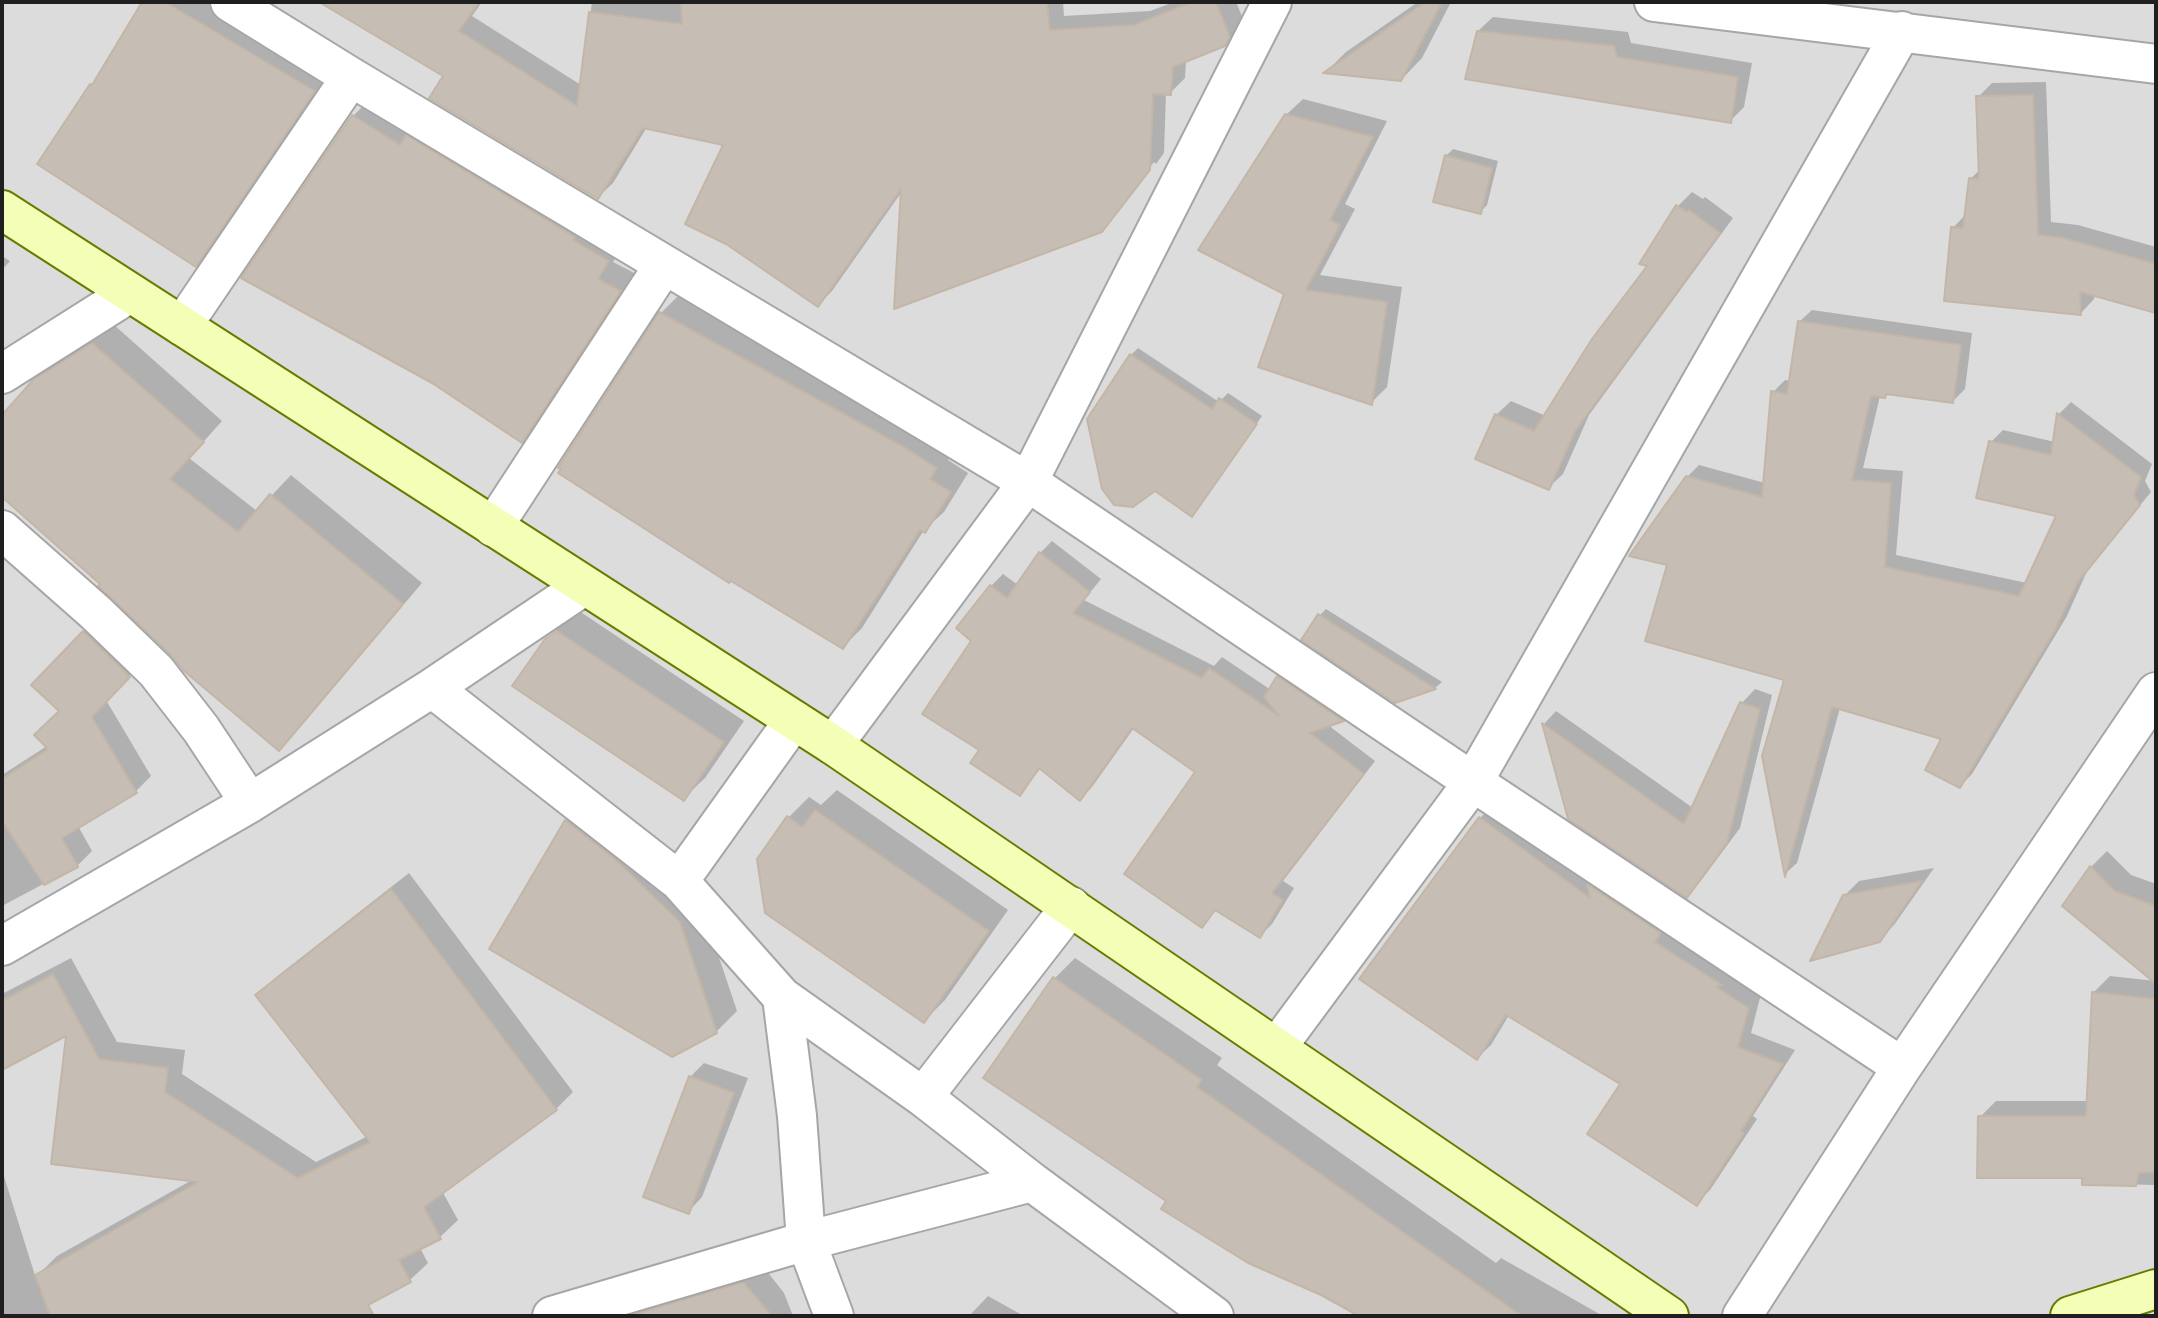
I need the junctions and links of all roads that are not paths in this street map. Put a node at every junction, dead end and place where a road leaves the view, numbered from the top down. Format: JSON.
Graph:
{"nodes":[{"id":1,"x":230,"y":2,"type":"edge"},
{"id":2,"x":1272,"y":2,"type":"edge"},
{"id":3,"x":1654,"y":2,"type":"edge"},
{"id":4,"x":1902,"y":31,"type":"junction"},
{"id":5,"x":2156,"y":64,"type":"edge"},
{"id":6,"x":351,"y":77,"type":"junction"},
{"id":7,"x":2,"y":210,"type":"edge"},
{"id":8,"x":664,"y":265,"type":"junction"},
{"id":9,"x":130,"y":293,"type":"junction"},
{"id":10,"x":182,"y":326,"type":"junction"},
{"id":11,"x":2,"y":374,"type":"edge"},
{"id":12,"x":1028,"y":482,"type":"junction"},
{"id":13,"x":493,"y":527,"type":"junction"},
{"id":14,"x":2,"y":530,"type":"edge"},
{"id":15,"x":584,"y":586,"type":"junction"},
{"id":16,"x":432,"y":688,"type":"junction"},
{"id":17,"x":2156,"y":692,"type":"edge"},
{"id":18,"x":794,"y":720,"type":"junction"},
{"id":19,"x":833,"y":745,"type":"junction"},
{"id":20,"x":1473,"y":782,"type":"junction"},
{"id":21,"x":250,"y":803,"type":"junction"},
{"id":22,"x":679,"y":881,"type":"junction"},
{"id":23,"x":1071,"y":906,"type":"junction"},
{"id":24,"x":2,"y":946,"type":"edge"},
{"id":25,"x":782,"y":997,"type":"junction"},
{"id":26,"x":1277,"y":1046,"type":"junction"},
{"id":27,"x":1902,"y":1067,"type":"junction"},
{"id":28,"x":923,"y":1097,"type":"junction"},
{"id":29,"x":1032,"y":1182,"type":"junction"},
{"id":30,"x":806,"y":1241,"type":"junction"},
{"id":31,"x":2156,"y":1289,"type":"edge"},
{"id":32,"x":552,"y":1316,"type":"edge"},
{"id":33,"x":834,"y":1316,"type":"edge"},
{"id":34,"x":1214,"y":1316,"type":"edge"},
{"id":35,"x":1669,"y":1316,"type":"edge"},
{"id":36,"x":1742,"y":1316,"type":"edge"},
{"id":37,"x":2070,"y":1316,"type":"edge"}],
"edges":[{"from":1,"to":6,"type":"street"},
{"from":2,"to":12,"type":"street"},
{"from":3,"to":4,"type":"street"},
{"from":4,"to":5,"type":"street"},
{"from":4,"to":20,"type":"street"},
{"from":6,"to":8,"type":"street"},
{"from":6,"to":10,"type":"street"},
{"from":7,"to":9,"type":"main road"},
{"from":8,"to":12,"type":"street"},
{"from":8,"to":13,"type":"street"},
{"from":9,"to":10,"type":"main road"},
{"from":9,"to":11,"type":"street"},
{"from":10,"to":13,"type":"main road"},
{"from":12,"to":19,"type":"street"},
{"from":12,"to":20,"type":"street"},
{"from":13,"to":15,"type":"main road"},
{"from":14,"to":21,"type":"street"},
{"from":15,"to":16,"type":"street"},
{"from":15,"to":18,"type":"main road"},
{"from":16,"to":21,"type":"street"},
{"from":16,"to":22,"type":"street"},
{"from":17,"to":27,"type":"street"},
{"from":18,"to":19,"type":"main road"},
{"from":18,"to":22,"type":"street"},
{"from":19,"to":23,"type":"main road"},
{"from":20,"to":26,"type":"street"},
{"from":20,"to":27,"type":"street"},
{"from":21,"to":24,"type":"street"},
{"from":22,"to":25,"type":"street"},
{"from":23,"to":26,"type":"main road"},
{"from":23,"to":28,"type":"street"},
{"from":25,"to":28,"type":"street"},
{"from":25,"to":30,"type":"street"},
{"from":26,"to":35,"type":"main road"},
{"from":27,"to":36,"type":"street"},
{"from":28,"to":29,"type":"street"},
{"from":29,"to":30,"type":"street"},
{"from":29,"to":34,"type":"street"},
{"from":30,"to":32,"type":"street"},
{"from":30,"to":33,"type":"street"},
{"from":31,"to":37,"type":"main road"}]}
